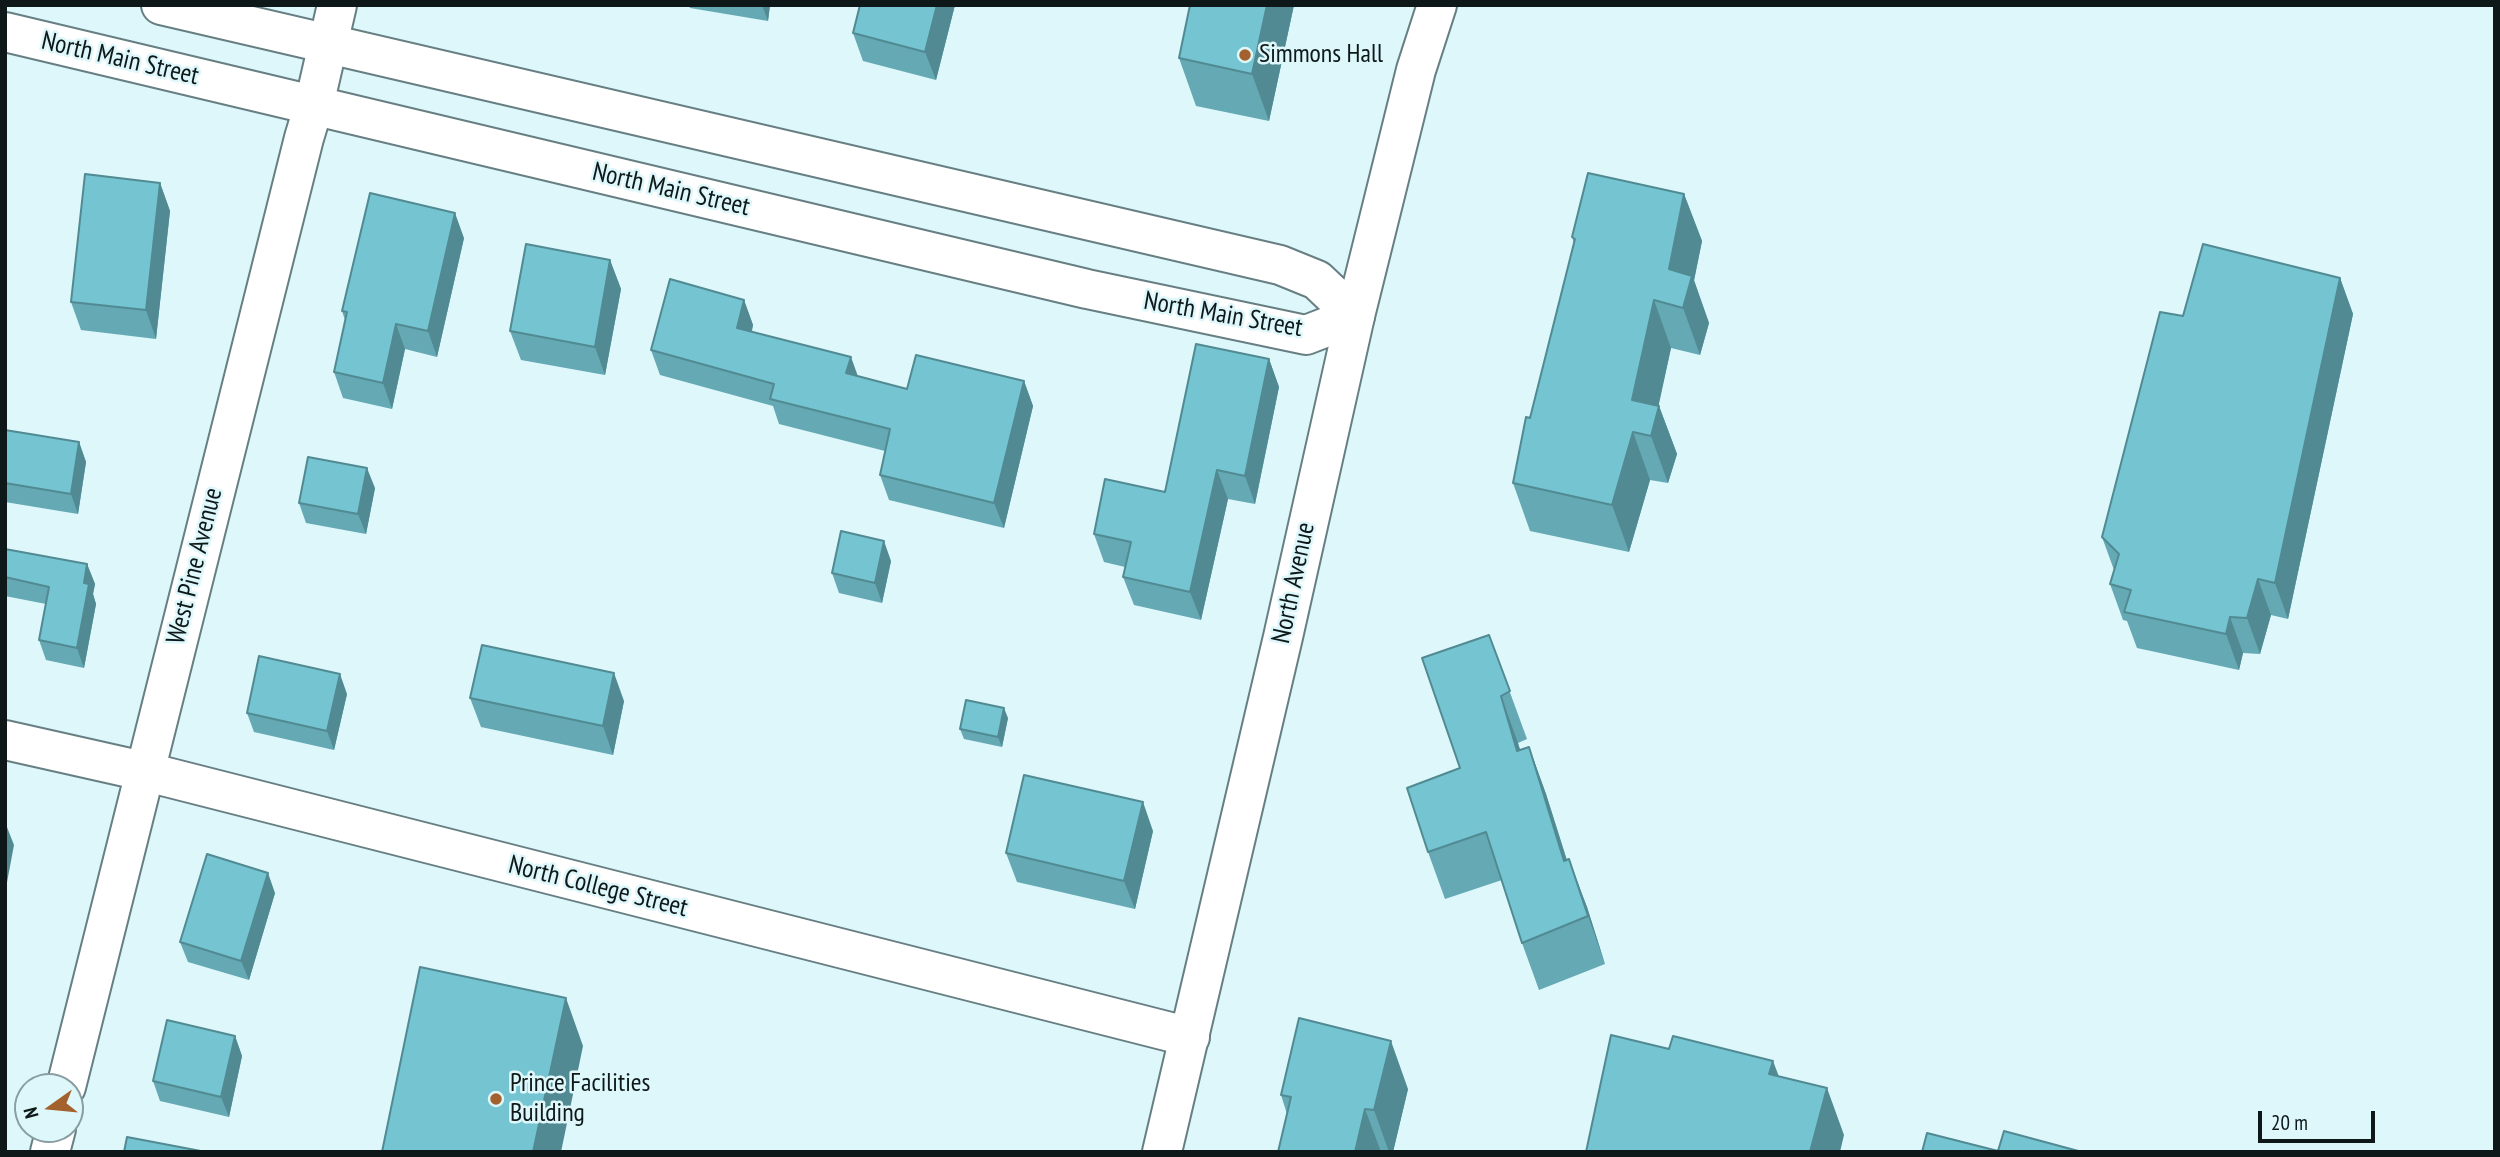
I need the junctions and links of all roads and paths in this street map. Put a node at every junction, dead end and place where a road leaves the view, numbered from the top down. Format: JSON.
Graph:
{"nodes":[{"id":1,"x":161,"y":5,"type":"edge"},
{"id":2,"x":337,"y":5,"type":"edge"},
{"id":3,"x":1435,"y":11,"type":"edge"},
{"id":4,"x":5,"y":32,"type":"edge"},
{"id":5,"x":327,"y":45,"type":"junction"},
{"id":6,"x":314,"y":105,"type":"junction"},
{"id":7,"x":1355,"y":316,"type":"junction"},
{"id":8,"x":5,"y":740,"type":"edge"},
{"id":9,"x":143,"y":771,"type":"junction"},
{"id":10,"x":1190,"y":1037,"type":"junction"},
{"id":11,"x":69,"y":1073,"type":"edge"},
{"id":12,"x":1162,"y":1152,"type":"edge"}],
"edges":[{"from":1,"to":5,"type":"street","name":"North Main Street"},
{"from":2,"to":5,"type":"street","name":"West Pine Avenue"},
{"from":3,"to":7,"type":"street","name":"North Avenue"},
{"from":4,"to":6,"type":"street","name":"North Main Street"},
{"from":5,"to":6,"type":"street","name":"West Pine Avenue"},
{"from":5,"to":7,"type":"street","name":"North Main Street"},
{"from":6,"to":7,"type":"street","name":"North Main Street"},
{"from":6,"to":9,"type":"street","name":"West Pine Avenue"},
{"from":7,"to":10,"type":"street","name":"North Avenue"},
{"from":8,"to":9,"type":"street","name":"North College Street"},
{"from":9,"to":10,"type":"street","name":"North College Street"},
{"from":9,"to":11,"type":"street","name":"West Pine Avenue"},
{"from":10,"to":12,"type":"street","name":"North Avenue"}]}
